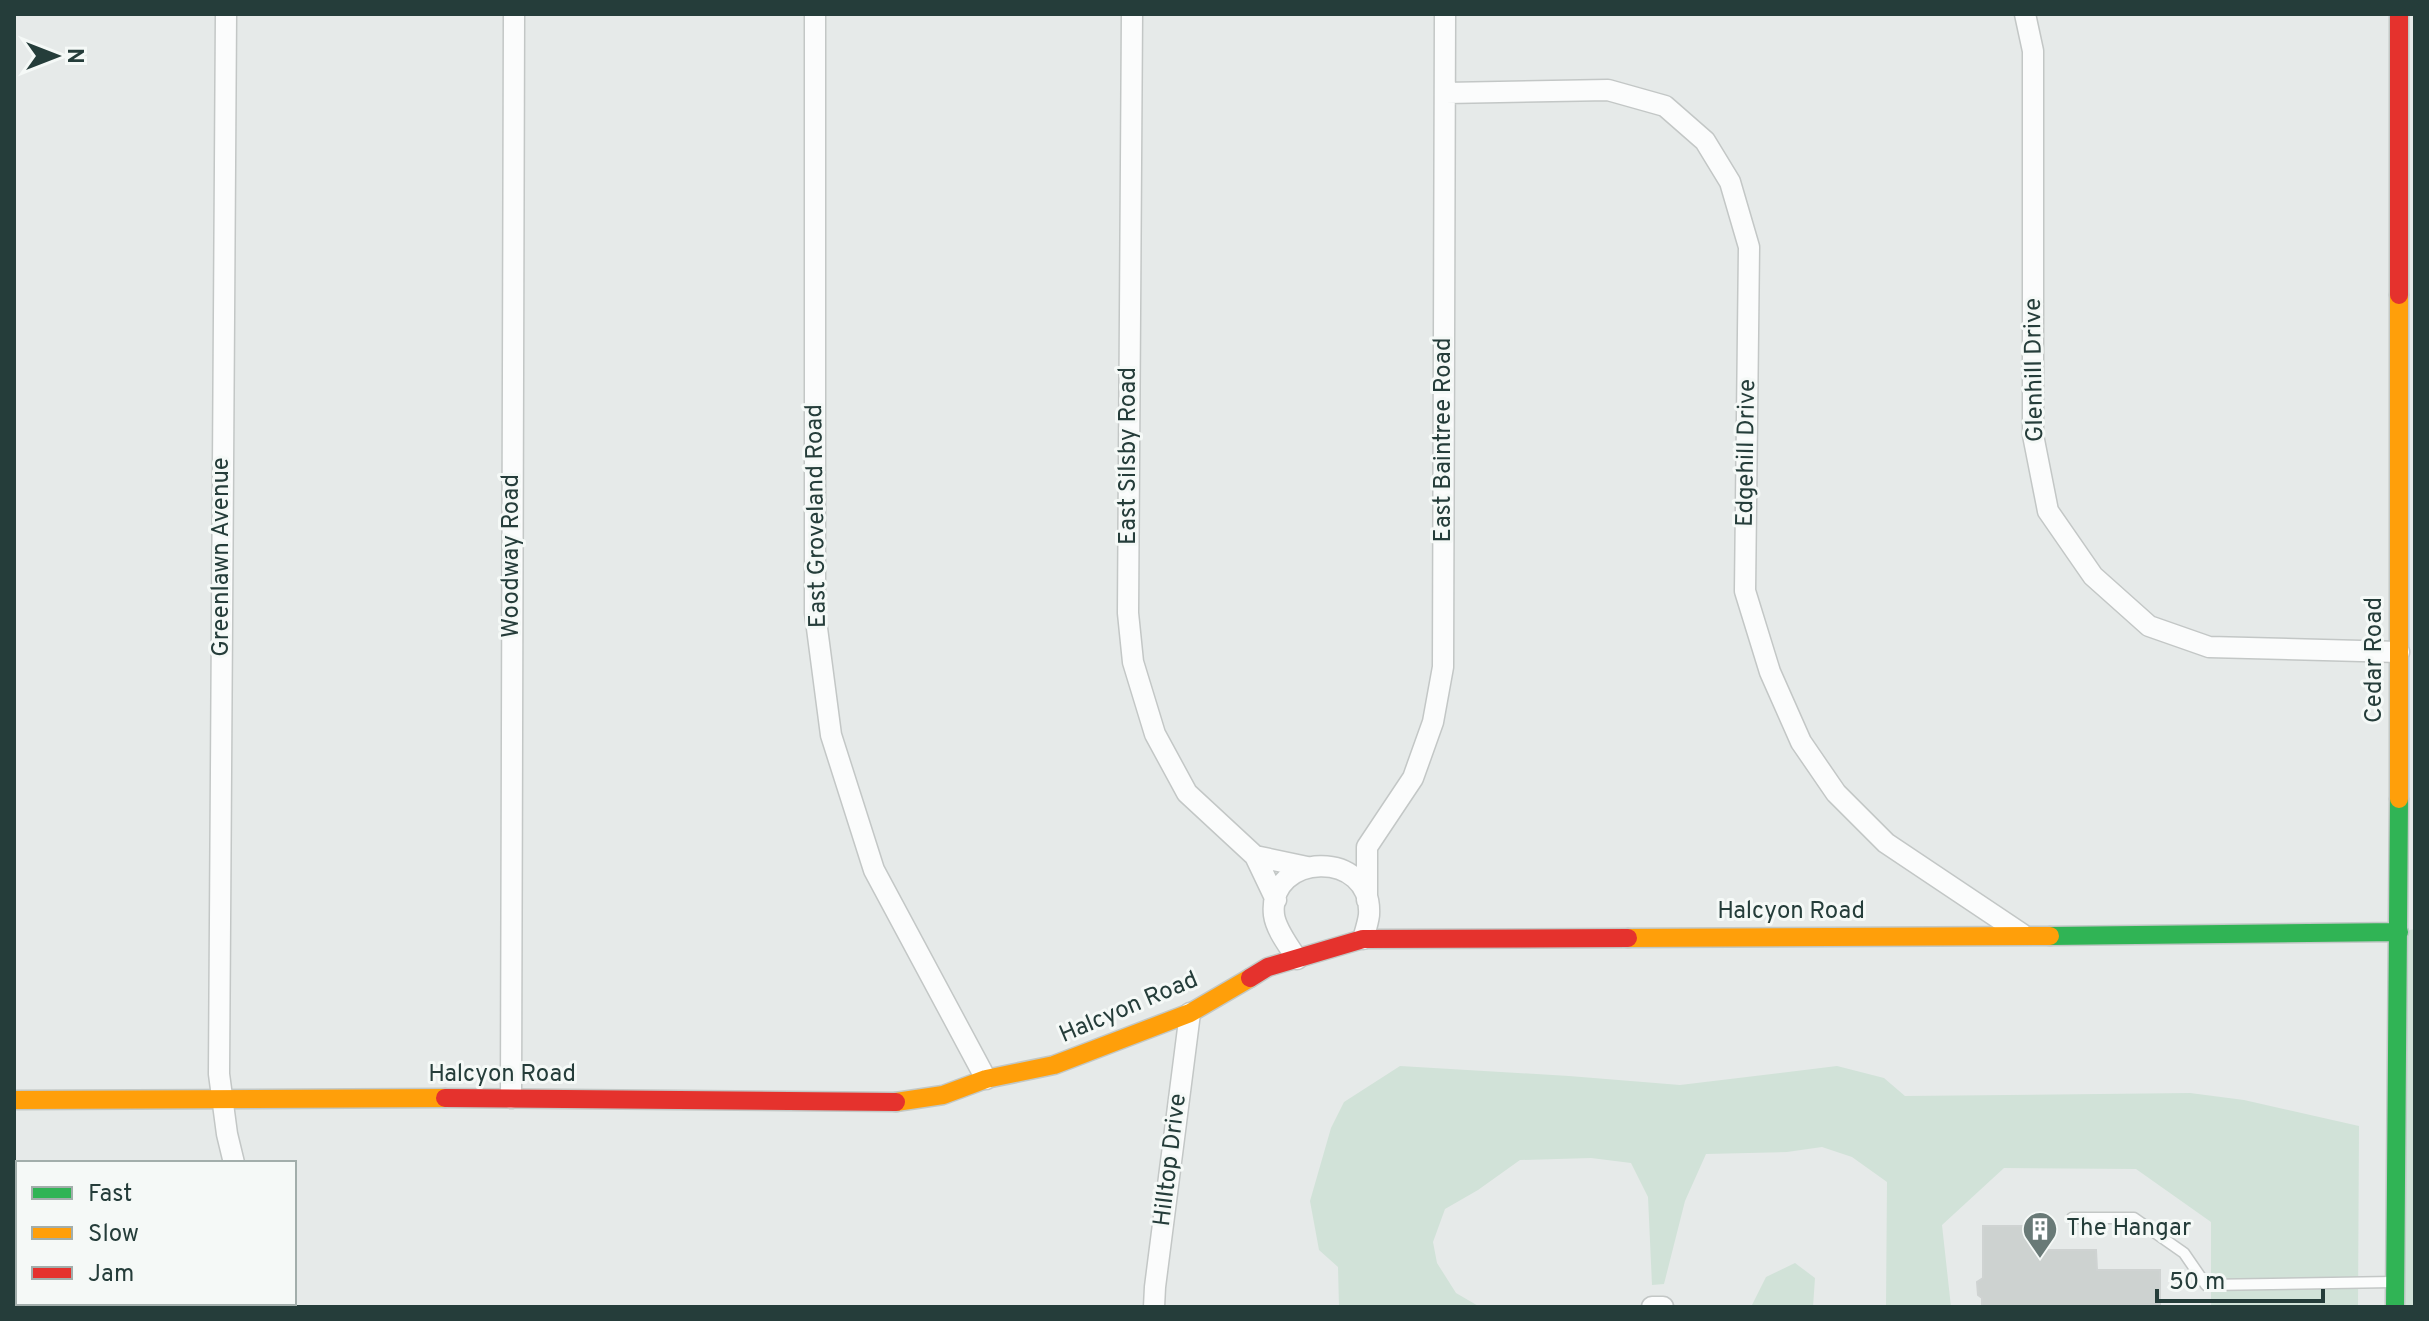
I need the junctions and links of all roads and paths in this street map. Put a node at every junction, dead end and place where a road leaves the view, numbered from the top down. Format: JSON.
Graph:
{"nodes":[{"id":1,"x":226,"y":14,"type":"edge"},
{"id":2,"x":514,"y":14,"type":"edge"},
{"id":3,"x":815,"y":14,"type":"edge"},
{"id":4,"x":1132,"y":14,"type":"edge"},
{"id":5,"x":1445,"y":14,"type":"edge"},
{"id":6,"x":2025,"y":14,"type":"edge"},
{"id":7,"x":2399,"y":14,"type":"edge"},
{"id":8,"x":1446,"y":93,"type":"junction"},
{"id":9,"x":2407,"y":156,"type":"edge"},
{"id":10,"x":2408,"y":336,"type":"edge"},
{"id":11,"x":2408,"y":515,"type":"edge"},
{"id":12,"x":2399,"y":652,"type":"junction"},
{"id":13,"x":1367,"y":847,"type":"junction"},
{"id":14,"x":1255,"y":856,"type":"junction"},
{"id":15,"x":1314,"y":867,"type":"junction"},
{"id":16,"x":1276,"y":900,"type":"junction"},
{"id":17,"x":1367,"y":900,"type":"junction"},
{"id":18,"x":2399,"y":932,"type":"junction"},
{"id":19,"x":2022,"y":934,"type":"junction"},
{"id":20,"x":1363,"y":939,"type":"junction"},
{"id":21,"x":1297,"y":959,"type":"junction"},
{"id":22,"x":1190,"y":1013,"type":"junction"},
{"id":23,"x":986,"y":1079,"type":"junction"},
{"id":24,"x":511,"y":1098,"type":"junction"},
{"id":25,"x":14,"y":1100,"type":"edge"},
{"id":26,"x":224,"y":1100,"type":"junction"},
{"id":27,"x":234,"y":1161,"type":"edge"},
{"id":28,"x":2072,"y":1218,"type":"dead end"},
{"id":29,"x":2395,"y":1282,"type":"junction"},
{"id":30,"x":1154,"y":1307,"type":"edge"},
{"id":31,"x":1652,"y":1307,"type":"edge"},
{"id":32,"x":1663,"y":1307,"type":"edge"},
{"id":33,"x":2395,"y":1307,"type":"edge"}],
"edges":[{"from":1,"to":26,"type":"street","name":"Greenlawn Avenue"},
{"from":2,"to":24,"type":"street","name":"Woodway Road"},
{"from":3,"to":23,"type":"street","name":"East Groveland Road"},
{"from":4,"to":14,"type":"street","name":"East Silsby Road"},
{"from":5,"to":8,"type":"street","name":"East Baintree Road"},
{"from":6,"to":12,"type":"street","name":"Glenhill Drive"},
{"from":7,"to":9,"type":"street","name":"Cedar Road"},
{"from":8,"to":13,"type":"street","name":"East Baintree Road"},
{"from":8,"to":19,"type":"street","name":"Edgehill Drive"},
{"from":9,"to":10,"type":"street","name":"Cedar Road"},
{"from":10,"to":11,"type":"street","name":"Cedar Road"},
{"from":11,"to":12,"type":"street","name":"Cedar Road"},
{"from":12,"to":18,"type":"street","name":"Cedar Road"},
{"from":13,"to":15,"type":"street"},
{"from":13,"to":17,"type":"street"},
{"from":14,"to":15,"type":"street"},
{"from":14,"to":16,"type":"street","name":"East Silsby Road"},
{"from":15,"to":16,"type":"street"},
{"from":15,"to":17,"type":"street"},
{"from":16,"to":21,"type":"street"},
{"from":17,"to":20,"type":"street"},
{"from":18,"to":19,"type":"street","name":"Halcyon Road"},
{"from":18,"to":29,"type":"street","name":"Cedar Road"},
{"from":19,"to":20,"type":"street","name":"Halcyon Road"},
{"from":20,"to":21,"type":"street","name":"Halcyon Road"},
{"from":21,"to":22,"type":"street","name":"Halcyon Road"},
{"from":22,"to":23,"type":"street","name":"Halcyon Road"},
{"from":22,"to":30,"type":"street","name":"Hilltop Drive"},
{"from":23,"to":24,"type":"street","name":"Halcyon Road"},
{"from":24,"to":26,"type":"street","name":"Halcyon Road"},
{"from":25,"to":26,"type":"street","name":"Halcyon Road"},
{"from":26,"to":27,"type":"street","name":"Greenlawn Avenue"},
{"from":28,"to":29,"type":"lane"},
{"from":29,"to":33,"type":"street","name":"Cedar Road"},
{"from":31,"to":32,"type":"street"}]}
